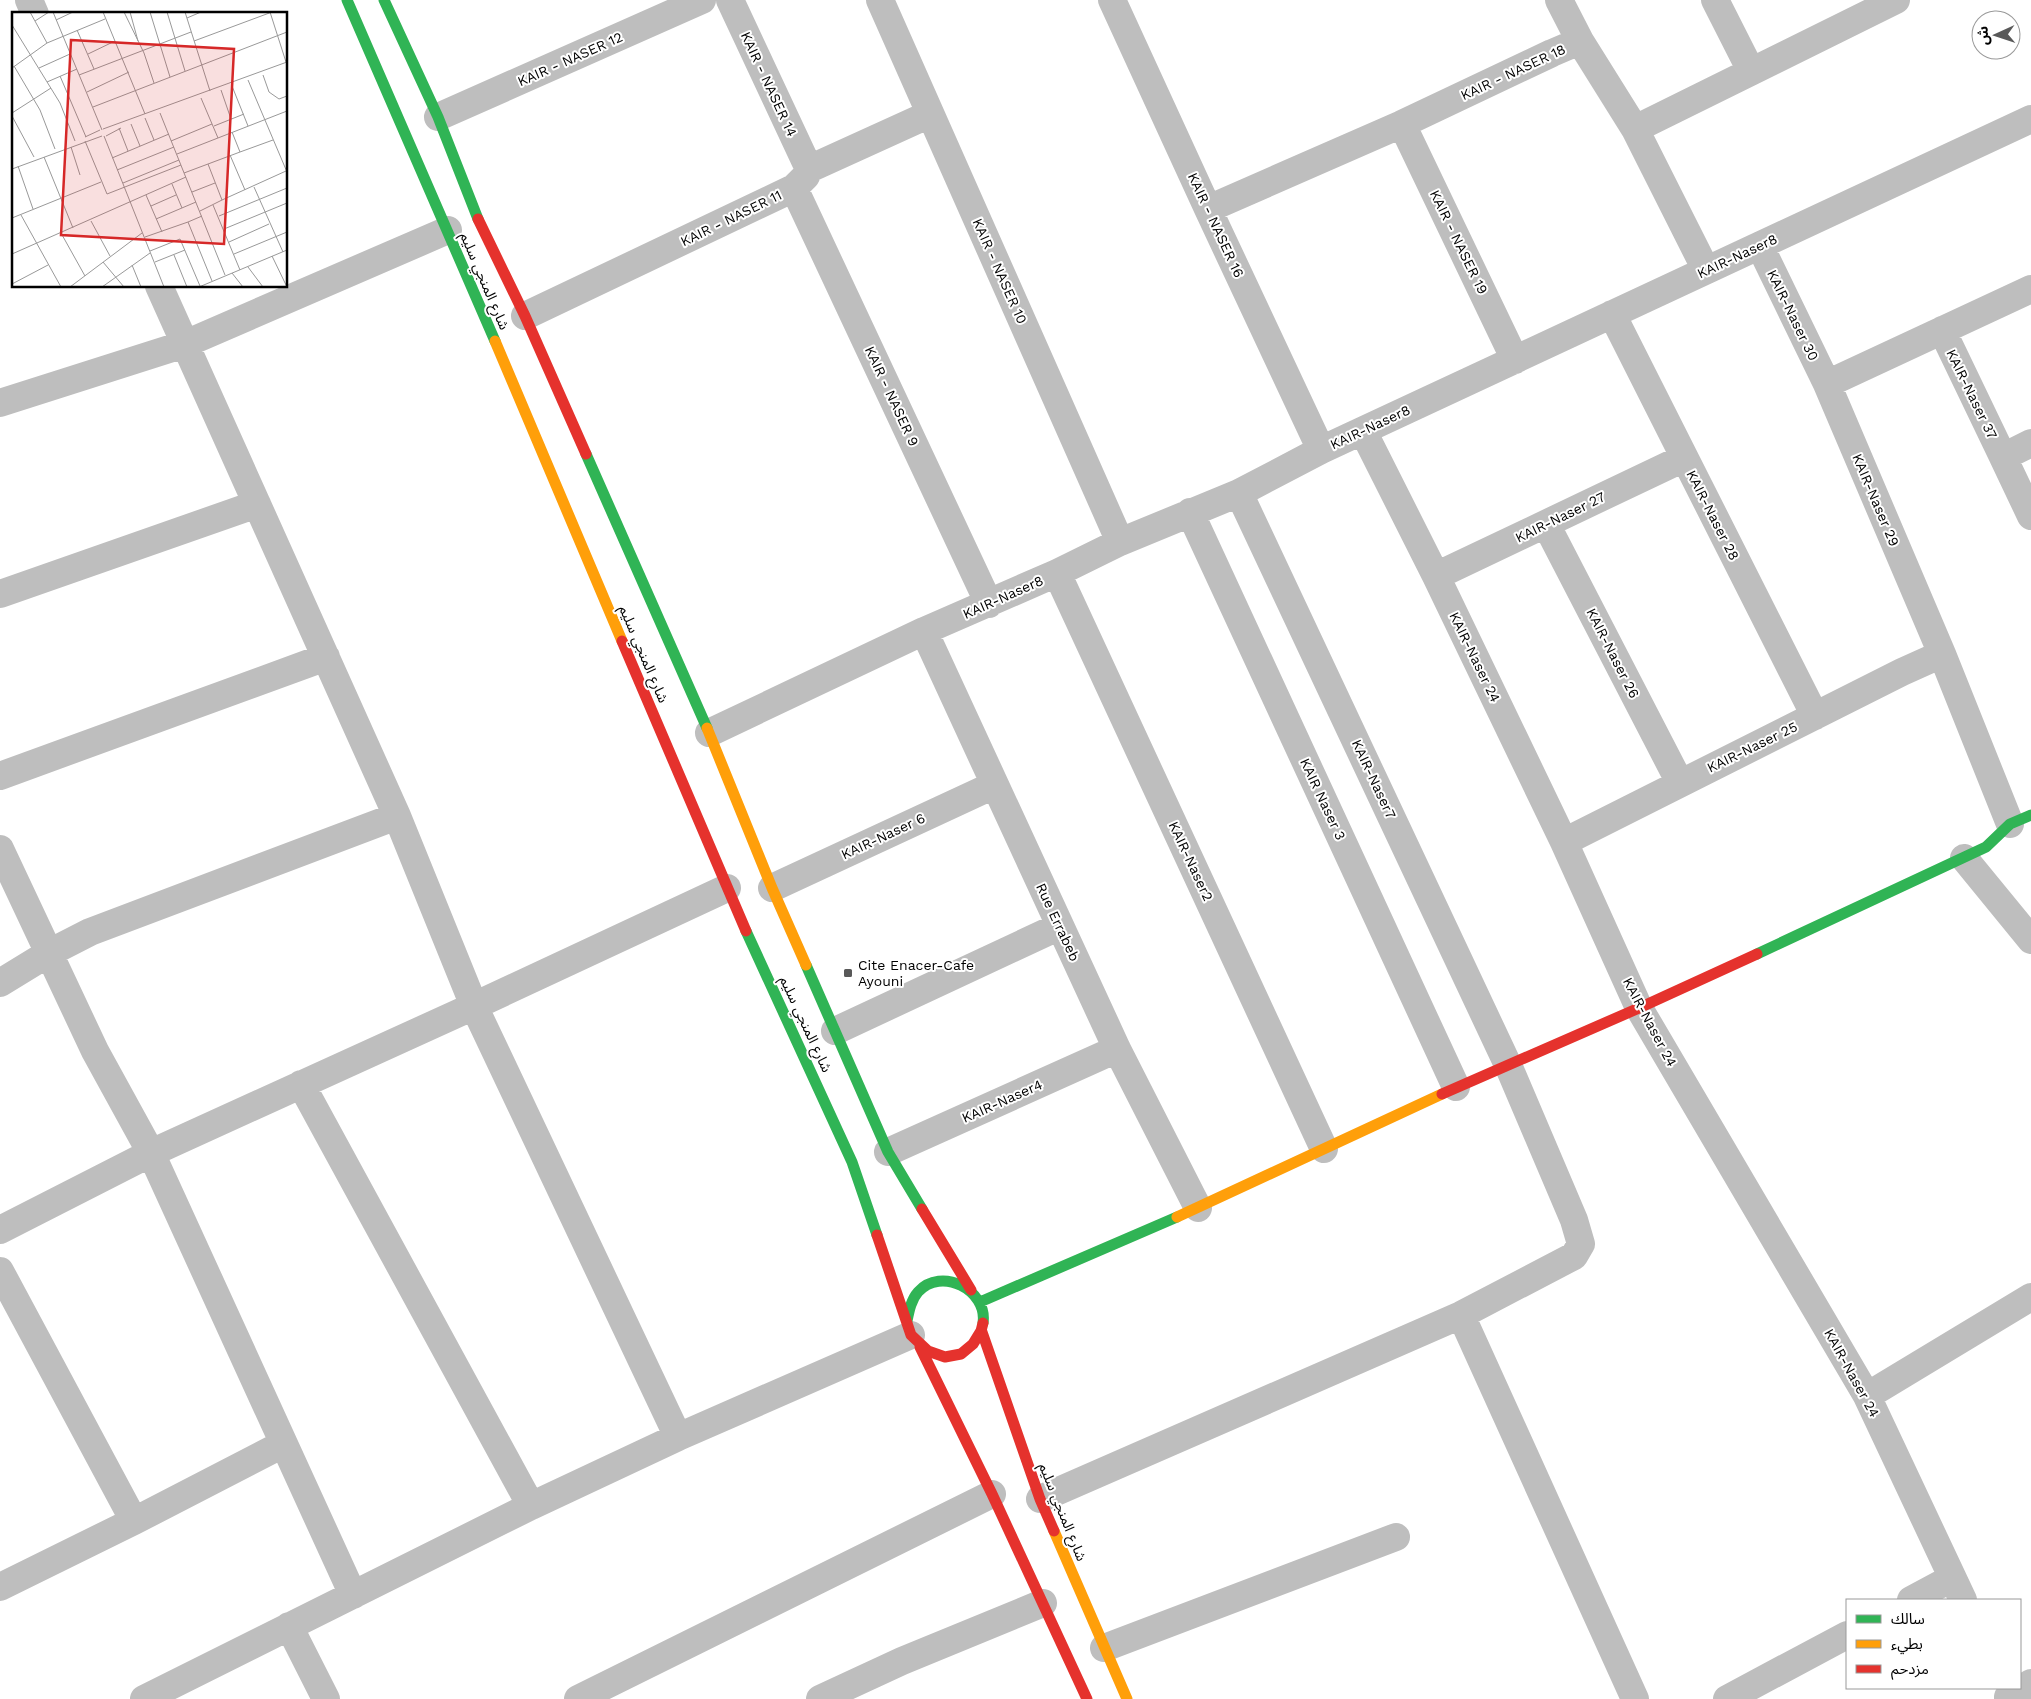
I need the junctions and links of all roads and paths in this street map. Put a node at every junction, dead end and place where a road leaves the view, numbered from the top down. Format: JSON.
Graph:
{"nodes":[{"id":1,"x":29,"y":0,"type":"edge"},
{"id":2,"x":347,"y":0,"type":"edge"},
{"id":3,"x":384,"y":0,"type":"edge"},
{"id":4,"x":702,"y":0,"type":"edge"},
{"id":5,"x":730,"y":0,"type":"edge"},
{"id":6,"x":880,"y":0,"type":"edge"},
{"id":7,"x":1112,"y":0,"type":"edge"},
{"id":8,"x":1559,"y":0,"type":"edge"},
{"id":9,"x":1716,"y":0,"type":"edge"},
{"id":10,"x":1883,"y":3,"type":"edge"},
{"id":11,"x":35,"y":12,"type":"edge"},
{"id":12,"x":1580,"y":41,"type":"junction"},
{"id":13,"x":1751,"y":71,"type":"junction"},
{"id":14,"x":930,"y":114,"type":"junction"},
{"id":15,"x":438,"y":117,"type":"junction"},
{"id":16,"x":2031,"y":119,"type":"edge"},
{"id":17,"x":1402,"y":124,"type":"junction"},
{"id":18,"x":1634,"y":130,"type":"junction"},
{"id":19,"x":802,"y":178,"type":"junction"},
{"id":20,"x":1208,"y":209,"type":"junction"},
{"id":21,"x":448,"y":230,"type":"junction"},
{"id":22,"x":1760,"y":246,"type":"junction"},
{"id":23,"x":1706,"y":270,"type":"junction"},
{"id":24,"x":160,"y":288,"type":"edge"},
{"id":25,"x":2031,"y":289,"type":"edge"},
{"id":26,"x":1612,"y":314,"type":"junction"},
{"id":27,"x":525,"y":316,"type":"junction"},
{"id":28,"x":1942,"y":330,"type":"junction"},
{"id":29,"x":185,"y":344,"type":"junction"},
{"id":30,"x":1515,"y":360,"type":"junction"},
{"id":31,"x":1827,"y":384,"type":"junction"},
{"id":32,"x":0,"y":404,"type":"edge"},
{"id":33,"x":1363,"y":431,"type":"junction"},
{"id":34,"x":2031,"y":443,"type":"edge"},
{"id":35,"x":1321,"y":450,"type":"junction"},
{"id":36,"x":2003,"y":457,"type":"junction"},
{"id":37,"x":1684,"y":458,"type":"junction"},
{"id":38,"x":1239,"y":493,"type":"junction"},
{"id":39,"x":258,"y":504,"type":"junction"},
{"id":40,"x":1190,"y":512,"type":"junction"},
{"id":41,"x":2031,"y":516,"type":"edge"},
{"id":42,"x":1546,"y":524,"type":"junction"},
{"id":43,"x":1120,"y":542,"type":"junction"},
{"id":44,"x":1057,"y":573,"type":"junction"},
{"id":45,"x":1436,"y":576,"type":"junction"},
{"id":46,"x":0,"y":594,"type":"edge"},
{"id":47,"x":989,"y":604,"type":"junction"},
{"id":48,"x":924,"y":631,"type":"junction"},
{"id":49,"x":1942,"y":654,"type":"junction"},
{"id":50,"x":326,"y":657,"type":"junction"},
{"id":51,"x":1815,"y":716,"type":"junction"},
{"id":52,"x":709,"y":732,"type":"junction"},
{"id":53,"x":0,"y":776,"type":"edge"},
{"id":54,"x":1680,"y":783,"type":"junction"},
{"id":55,"x":994,"y":785,"type":"junction"},
{"id":56,"x":397,"y":816,"type":"junction"},
{"id":57,"x":2020,"y":819,"type":"edge"},
{"id":58,"x":1564,"y":842,"type":"junction"},
{"id":59,"x":0,"y":849,"type":"edge"},
{"id":60,"x":1964,"y":858,"type":"junction"},
{"id":61,"x":727,"y":888,"type":"junction"},
{"id":62,"x":772,"y":888,"type":"junction"},
{"id":63,"x":1060,"y":926,"type":"junction"},
{"id":64,"x":2031,"y":940,"type":"edge"},
{"id":65,"x":49,"y":953,"type":"junction"},
{"id":66,"x":0,"y":983,"type":"edge"},
{"id":67,"x":474,"y":1006,"type":"junction"},
{"id":68,"x":1639,"y":1008,"type":"junction"},
{"id":69,"x":835,"y":1031,"type":"junction"},
{"id":70,"x":1116,"y":1050,"type":"junction"},
{"id":71,"x":1508,"y":1065,"type":"junction"},
{"id":72,"x":301,"y":1084,"type":"junction"},
{"id":73,"x":1456,"y":1087,"type":"junction"},
{"id":74,"x":1324,"y":1149,"type":"junction"},
{"id":75,"x":888,"y":1152,"type":"junction"},
{"id":76,"x":151,"y":1153,"type":"junction"},
{"id":77,"x":1198,"y":1208,"type":"junction"},
{"id":78,"x":0,"y":1230,"type":"edge"},
{"id":79,"x":0,"y":1271,"type":"edge"},
{"id":80,"x":971,"y":1290,"type":"junction"},
{"id":81,"x":2031,"y":1297,"type":"edge"},
{"id":82,"x":980,"y":1302,"type":"junction"},
{"id":83,"x":1461,"y":1315,"type":"junction"},
{"id":84,"x":982,"y":1332,"type":"junction"},
{"id":85,"x":913,"y":1334,"type":"junction"},
{"id":86,"x":1867,"y":1396,"type":"junction"},
{"id":87,"x":678,"y":1437,"type":"junction"},
{"id":88,"x":283,"y":1444,"type":"junction"},
{"id":89,"x":992,"y":1494,"type":"junction"},
{"id":90,"x":1040,"y":1499,"type":"junction"},
{"id":91,"x":531,"y":1506,"type":"junction"},
{"id":92,"x":134,"y":1521,"type":"junction"},
{"id":93,"x":1396,"y":1537,"type":"dead end"},
{"id":94,"x":0,"y":1587,"type":"edge"},
{"id":95,"x":1958,"y":1589,"type":"edge"},
{"id":96,"x":354,"y":1595,"type":"junction"},
{"id":97,"x":1916,"y":1599,"type":"edge"},
{"id":98,"x":1043,"y":1603,"type":"junction"},
{"id":99,"x":289,"y":1626,"type":"junction"},
{"id":100,"x":1846,"y":1635,"type":"edge"},
{"id":101,"x":1104,"y":1648,"type":"junction"},
{"id":102,"x":144,"y":1699,"type":"edge"},
{"id":103,"x":326,"y":1699,"type":"edge"},
{"id":104,"x":578,"y":1699,"type":"edge"},
{"id":105,"x":820,"y":1699,"type":"edge"},
{"id":106,"x":1087,"y":1699,"type":"edge"},
{"id":107,"x":1127,"y":1699,"type":"edge"},
{"id":108,"x":1635,"y":1699,"type":"edge"},
{"id":109,"x":1727,"y":1699,"type":"edge"}],
"edges":[{"from":1,"to":11,"type":"street"},
{"from":2,"to":21,"type":"main road","name":"شارع المنجي سليم"},
{"from":3,"to":15,"type":"main road","name":"شارع المنجي سليم"},
{"from":4,"to":15,"type":"street","name":"KAIR - NASER 12"},
{"from":5,"to":19,"type":"street","name":"KAIR - NASER 14"},
{"from":6,"to":14,"type":"street","name":"KAIR - NASER 10"},
{"from":7,"to":20,"type":"street","name":"KAIR - NASER 16"},
{"from":8,"to":12,"type":"street"},
{"from":9,"to":13,"type":"street"},
{"from":10,"to":13,"type":"street"},
{"from":12,"to":17,"type":"street","name":"KAIR - NASER 18"},
{"from":12,"to":18,"type":"street","name":"KAIR - NASER 18"},
{"from":13,"to":18,"type":"street"},
{"from":14,"to":19,"type":"street","name":"KAIR - NASER 11"},
{"from":14,"to":43,"type":"street","name":"KAIR - NASER 10"},
{"from":15,"to":27,"type":"main road","name":"شارع المنجي سليم"},
{"from":16,"to":22,"type":"street","name":"KAIR-Naser8"},
{"from":17,"to":20,"type":"street","name":"KAIR - NASER 18"},
{"from":17,"to":30,"type":"street","name":"KAIR - NASER 19"},
{"from":18,"to":23,"type":"street","name":"KAIR - NASER 18"},
{"from":19,"to":27,"type":"street","name":"KAIR - NASER 11"},
{"from":19,"to":47,"type":"street","name":"KAIR - NASER 9"},
{"from":20,"to":35,"type":"street","name":"KAIR - NASER 16"},
{"from":21,"to":29,"type":"street"},
{"from":21,"to":61,"type":"main road","name":"شارع المنجي سليم"},
{"from":22,"to":23,"type":"street","name":"KAIR-Naser8"},
{"from":22,"to":31,"type":"street","name":"KAIR-Naser 30"},
{"from":23,"to":26,"type":"street","name":"KAIR-Naser8"},
{"from":24,"to":29,"type":"street"},
{"from":25,"to":28,"type":"street"},
{"from":26,"to":30,"type":"street","name":"KAIR-Naser8"},
{"from":26,"to":37,"type":"street","name":"KAIR-Naser 28"},
{"from":27,"to":52,"type":"main road","name":"شارع المنجي سليم"},
{"from":28,"to":31,"type":"street"},
{"from":28,"to":36,"type":"street","name":"KAIR-Naser 37"},
{"from":29,"to":32,"type":"street"},
{"from":29,"to":39,"type":"street"},
{"from":30,"to":33,"type":"street","name":"KAIR-Naser8"},
{"from":31,"to":49,"type":"street","name":"KAIR-Naser 29"},
{"from":33,"to":35,"type":"street","name":"KAIR-Naser8"},
{"from":33,"to":45,"type":"street","name":"KAIR-Naser 24"},
{"from":34,"to":36,"type":"street"},
{"from":35,"to":38,"type":"street","name":"KAIR-Naser8"},
{"from":36,"to":41,"type":"street","name":"KAIR-Naser 37"},
{"from":37,"to":42,"type":"street","name":"KAIR-Naser 27"},
{"from":37,"to":51,"type":"street","name":"KAIR-Naser 28"},
{"from":38,"to":40,"type":"street","name":"KAIR-Naser8"},
{"from":38,"to":71,"type":"street","name":"KAIR-Naser7"},
{"from":39,"to":46,"type":"street"},
{"from":39,"to":50,"type":"street"},
{"from":40,"to":43,"type":"street","name":"KAIR-Naser8"},
{"from":40,"to":73,"type":"street","name":"KAIR Naser 3"},
{"from":42,"to":45,"type":"street","name":"KAIR-Naser 27"},
{"from":42,"to":54,"type":"street","name":"KAIR-Naser 26"},
{"from":43,"to":44,"type":"street","name":"KAIR-Naser8"},
{"from":44,"to":47,"type":"street","name":"KAIR-Naser8"},
{"from":44,"to":74,"type":"street","name":"KAIR-Naser2"},
{"from":45,"to":58,"type":"street","name":"KAIR-Naser 24"},
{"from":47,"to":48,"type":"street","name":"KAIR-Naser8"},
{"from":48,"to":52,"type":"street","name":"KAIR-Naser8"},
{"from":48,"to":55,"type":"street","name":"Rue Errabeb"},
{"from":49,"to":51,"type":"street","name":"KAIR-Naser 25"},
{"from":49,"to":57,"type":"street","name":"KAIR-Naser 29"},
{"from":50,"to":53,"type":"street"},
{"from":50,"to":56,"type":"street"},
{"from":51,"to":54,"type":"street","name":"KAIR-Naser 25"},
{"from":52,"to":62,"type":"main road","name":"شارع المنجي سليم"},
{"from":54,"to":58,"type":"street","name":"KAIR-Naser 25"},
{"from":55,"to":62,"type":"street","name":"KAIR-Naser 6"},
{"from":55,"to":63,"type":"street","name":"Rue Errabeb"},
{"from":56,"to":65,"type":"street"},
{"from":56,"to":67,"type":"street"},
{"from":57,"to":60,"type":"main road"},
{"from":58,"to":68,"type":"street","name":"KAIR-Naser 24"},
{"from":59,"to":65,"type":"street"},
{"from":60,"to":64,"type":"street"},
{"from":60,"to":68,"type":"main road"},
{"from":61,"to":67,"type":"street"},
{"from":61,"to":85,"type":"main road","name":"شارع المنجي سليم"},
{"from":62,"to":69,"type":"main road","name":"شارع المنجي سليم"},
{"from":63,"to":69,"type":"street"},
{"from":63,"to":70,"type":"street","name":"Rue Errabeb"},
{"from":65,"to":66,"type":"street"},
{"from":65,"to":76,"type":"street"},
{"from":67,"to":72,"type":"street"},
{"from":67,"to":87,"type":"street"},
{"from":68,"to":71,"type":"main road"},
{"from":68,"to":86,"type":"street","name":"KAIR-Naser 24"},
{"from":69,"to":75,"type":"main road","name":"شارع المنجي سليم"},
{"from":70,"to":75,"type":"street","name":"KAIR-Naser4"},
{"from":70,"to":77,"type":"street","name":"Rue Errabeb"},
{"from":71,"to":73,"type":"main road"},
{"from":71,"to":83,"type":"street","name":"KAIR-Naser7"},
{"from":72,"to":76,"type":"street"},
{"from":72,"to":91,"type":"street"},
{"from":73,"to":74,"type":"main road"},
{"from":74,"to":77,"type":"main road"},
{"from":75,"to":80,"type":"main road","name":"شارع المنجي سليم"},
{"from":76,"to":78,"type":"street"},
{"from":76,"to":88,"type":"street"},
{"from":77,"to":82,"type":"main road"},
{"from":79,"to":92,"type":"street"},
{"from":80,"to":82,"type":"main road"},
{"from":80,"to":85,"type":"main road"},
{"from":81,"to":86,"type":"street"},
{"from":82,"to":84,"type":"main road"},
{"from":83,"to":90,"type":"street"},
{"from":83,"to":108,"type":"street"},
{"from":84,"to":85,"type":"main road"},
{"from":84,"to":90,"type":"main road","name":"شارع المنجي سليم"},
{"from":85,"to":87,"type":"street"},
{"from":85,"to":89,"type":"main road","name":"شارع المنجي سليم"},
{"from":86,"to":95,"type":"street","name":"KAIR-Naser 24"},
{"from":87,"to":91,"type":"street"},
{"from":88,"to":92,"type":"street"},
{"from":88,"to":96,"type":"street"},
{"from":89,"to":98,"type":"main road","name":"شارع المنجي سليم"},
{"from":89,"to":104,"type":"street"},
{"from":90,"to":101,"type":"main road","name":"شارع المنجي سليم"},
{"from":91,"to":96,"type":"street"},
{"from":92,"to":94,"type":"street"},
{"from":93,"to":101,"type":"street"},
{"from":95,"to":97,"type":"street"},
{"from":96,"to":99,"type":"street"},
{"from":98,"to":105,"type":"street"},
{"from":98,"to":106,"type":"main road","name":"شارع المنجي سليم"},
{"from":99,"to":102,"type":"street"},
{"from":99,"to":103,"type":"street"},
{"from":100,"to":109,"type":"street"},
{"from":101,"to":107,"type":"main road","name":"شارع المنجي سليم"}]}
